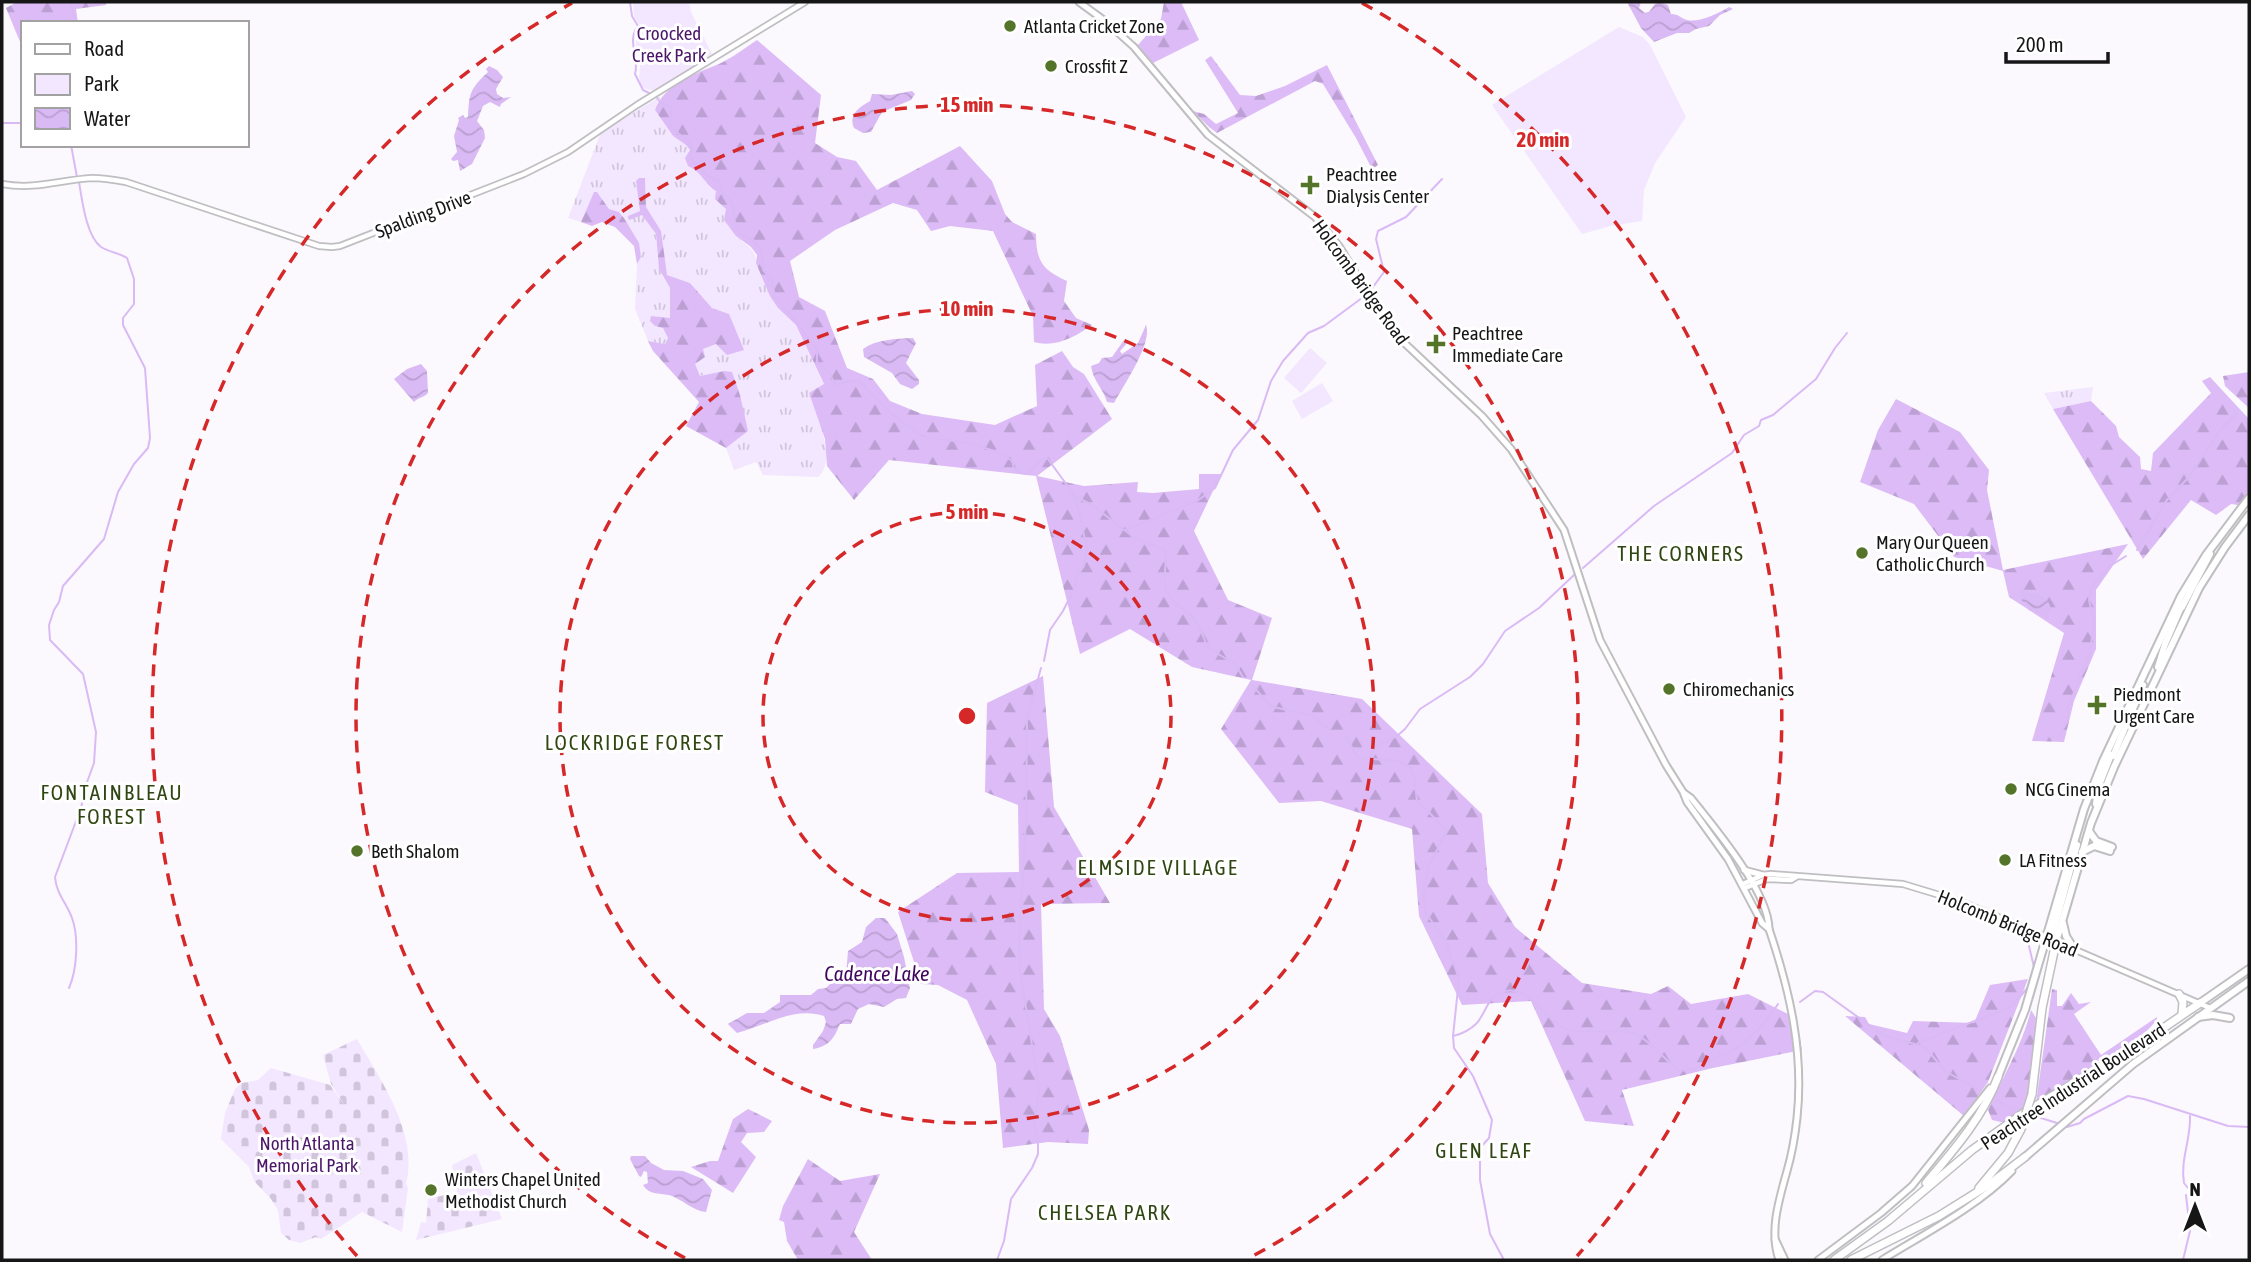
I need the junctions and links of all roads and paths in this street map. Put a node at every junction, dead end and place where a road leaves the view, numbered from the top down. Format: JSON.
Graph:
{"nodes":[{"id":1,"x":805,"y":2,"type":"edge"},
{"id":2,"x":1079,"y":2,"type":"edge"},
{"id":3,"x":2,"y":184,"type":"edge"},
{"id":4,"x":2249,"y":498,"type":"edge"},
{"id":5,"x":2249,"y":515,"type":"edge"},
{"id":6,"x":2212,"y":548,"type":"junction"},
{"id":7,"x":2148,"y":666,"type":"junction"},
{"id":8,"x":2158,"y":672,"type":"junction"},
{"id":9,"x":1683,"y":792,"type":"junction"},
{"id":10,"x":2096,"y":809,"type":"junction"},
{"id":11,"x":2089,"y":830,"type":"junction"},
{"id":12,"x":2082,"y":852,"type":"junction"},
{"id":13,"x":1744,"y":870,"type":"junction"},
{"id":14,"x":1763,"y":875,"type":"junction"},
{"id":15,"x":1797,"y":877,"type":"junction"},
{"id":16,"x":1751,"y":883,"type":"junction"},
{"id":17,"x":1744,"y":886,"type":"junction"},
{"id":18,"x":2062,"y":921,"type":"junction"},
{"id":19,"x":1769,"y":929,"type":"junction"},
{"id":20,"x":2051,"y":940,"type":"junction"},
{"id":21,"x":2074,"y":949,"type":"junction"},
{"id":22,"x":2249,"y":969,"type":"edge"},
{"id":23,"x":2249,"y":981,"type":"edge"},
{"id":24,"x":2179,"y":994,"type":"junction"},
{"id":25,"x":2200,"y":1003,"type":"junction"},
{"id":26,"x":2210,"y":1008,"type":"junction"},
{"id":27,"x":2182,"y":1015,"type":"junction"},
{"id":28,"x":2196,"y":1018,"type":"junction"},
{"id":29,"x":2230,"y":1018,"type":"dead end"},
{"id":30,"x":1998,"y":1076,"type":"junction"},
{"id":31,"x":2025,"y":1157,"type":"junction"},
{"id":32,"x":1973,"y":1194,"type":"junction"},
{"id":33,"x":1909,"y":1202,"type":"junction"},
{"id":34,"x":1782,"y":1259,"type":"edge"},
{"id":35,"x":1816,"y":1260,"type":"edge"},
{"id":36,"x":1834,"y":1260,"type":"edge"},
{"id":37,"x":1851,"y":1260,"type":"edge"},
{"id":38,"x":1882,"y":1260,"type":"edge"}],
"edges":[{"from":1,"to":3,"type":"main road","name":"Spalding Drive"},
{"from":2,"to":9,"type":"main road","name":"Holcomb Bridge Road"},
{"from":4,"to":6,"type":"highway"},
{"from":5,"to":8,"type":"highway"},
{"from":6,"to":7,"type":"highway"},
{"from":6,"to":8,"type":"highway"},
{"from":7,"to":10,"type":"highway"},
{"from":7,"to":20,"type":"highway"},
{"from":8,"to":10,"type":"highway"},
{"from":9,"to":13,"type":"main road","name":"Holcomb Bridge Road"},
{"from":9,"to":17,"type":"main road","name":"Holcomb Bridge Road"},
{"from":10,"to":11,"type":"highway"},
{"from":11,"to":12,"type":"highway"},
{"from":11,"to":12,"type":"highway"},
{"from":12,"to":18,"type":"highway"},
{"from":13,"to":14,"type":"main road"},
{"from":13,"to":16,"type":"main road","name":"Holcomb Bridge Road"},
{"from":14,"to":15,"type":"main road","name":"Holcomb Bridge Road"},
{"from":14,"to":16,"type":"main road","name":"Holcomb Bridge Road"},
{"from":15,"to":16,"type":"main road","name":"Holcomb Bridge Road"},
{"from":15,"to":20,"type":"main road","name":"Holcomb Bridge Road"},
{"from":16,"to":17,"type":"main road","name":"Holcomb Bridge Road"},
{"from":16,"to":19,"type":"main road"},
{"from":17,"to":19,"type":"main road","name":"Holcomb Bridge Road"},
{"from":18,"to":20,"type":"highway"},
{"from":18,"to":21,"type":"highway"},
{"from":19,"to":34,"type":"main road"},
{"from":20,"to":21,"type":"main road","name":"Holcomb Bridge Road"},
{"from":20,"to":30,"type":"highway"},
{"from":20,"to":32,"type":"highway","bridge":true},
{"from":21,"to":24,"type":"main road","name":"Holcomb Bridge Road"},
{"from":22,"to":25,"type":"highway","name":"Peachtree Industrial Boulevard"},
{"from":23,"to":26,"type":"highway","name":"Peachtree Industrial Boulevard"},
{"from":24,"to":25,"type":"main road","name":"Holcomb Bridge Road"},
{"from":24,"to":27,"type":"highway"},
{"from":25,"to":26,"type":"main road","name":"Holcomb Bridge Road"},
{"from":25,"to":27,"type":"highway","name":"Peachtree Industrial Boulevard"},
{"from":26,"to":28,"type":"highway","name":"Peachtree Industrial Boulevard"},
{"from":27,"to":33,"type":"highway","name":"Peachtree Industrial Boulevard"},
{"from":28,"to":29,"type":"highway"},
{"from":28,"to":31,"type":"highway","name":"Peachtree Industrial Boulevard"},
{"from":30,"to":33,"type":"highway"},
{"from":30,"to":35,"type":"main road"},
{"from":31,"to":32,"type":"highway"},
{"from":31,"to":38,"type":"main road"},
{"from":32,"to":37,"type":"highway"},
{"from":33,"to":36,"type":"highway","name":"Peachtree Industrial Boulevard"}]}
